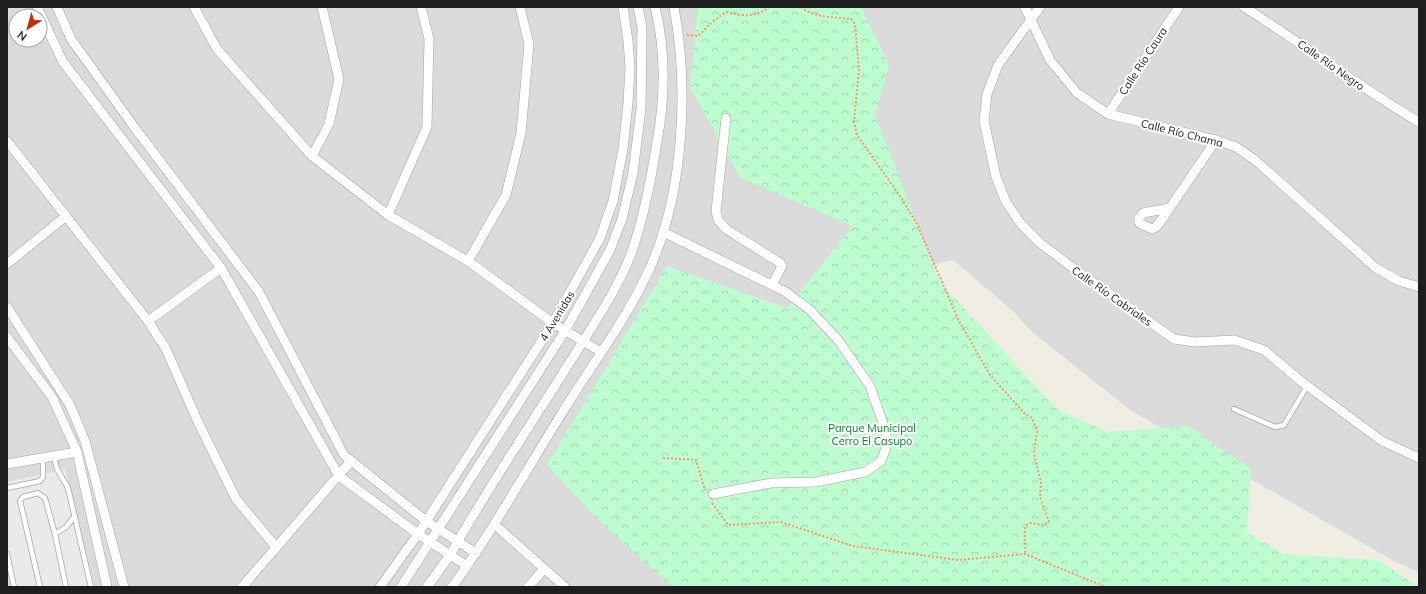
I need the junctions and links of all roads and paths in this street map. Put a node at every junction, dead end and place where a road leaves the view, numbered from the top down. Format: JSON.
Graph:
{"nodes":[{"id":1,"x":37,"y":7,"type":"edge"},
{"id":2,"x":57,"y":7,"type":"edge"},
{"id":3,"x":194,"y":7,"type":"edge"},
{"id":4,"x":322,"y":7,"type":"edge"},
{"id":5,"x":421,"y":7,"type":"edge"},
{"id":6,"x":520,"y":7,"type":"edge"},
{"id":7,"x":623,"y":7,"type":"edge"},
{"id":8,"x":638,"y":7,"type":"edge"},
{"id":9,"x":655,"y":7,"type":"edge"},
{"id":10,"x":674,"y":7,"type":"edge"},
{"id":11,"x":769,"y":7,"type":"edge"},
{"id":12,"x":801,"y":7,"type":"edge"},
{"id":13,"x":1025,"y":7,"type":"edge"},
{"id":14,"x":1040,"y":7,"type":"edge"},
{"id":15,"x":1178,"y":7,"type":"edge"},
{"id":16,"x":1244,"y":7,"type":"edge"},
{"id":17,"x":1030,"y":21,"type":"junction"},
{"id":18,"x":678,"y":34,"type":"junction"},
{"id":19,"x":1108,"y":114,"type":"junction"},
{"id":20,"x":726,"y":118,"type":"dead end"},
{"id":21,"x":1419,"y":122,"type":"edge"},
{"id":22,"x":7,"y":140,"type":"edge"},
{"id":23,"x":1216,"y":140,"type":"junction"},
{"id":24,"x":312,"y":156,"type":"junction"},
{"id":25,"x":1170,"y":208,"type":"dead end"},
{"id":26,"x":388,"y":215,"type":"junction"},
{"id":27,"x":66,"y":216,"type":"junction"},
{"id":28,"x":663,"y":232,"type":"junction"},
{"id":29,"x":468,"y":261,"type":"junction"},
{"id":30,"x":7,"y":264,"type":"edge"},
{"id":31,"x":221,"y":268,"type":"junction"},
{"id":32,"x":772,"y":286,"type":"junction"},
{"id":33,"x":1419,"y":287,"type":"edge"},
{"id":34,"x":7,"y":307,"type":"edge"},
{"id":35,"x":148,"y":321,"type":"junction"},
{"id":36,"x":553,"y":323,"type":"junction"},
{"id":37,"x":565,"y":330,"type":"junction"},
{"id":38,"x":7,"y":337,"type":"edge"},
{"id":39,"x":582,"y":342,"type":"junction"},
{"id":40,"x":601,"y":352,"type":"junction"},
{"id":41,"x":1307,"y":386,"type":"junction"},
{"id":42,"x":1234,"y":409,"type":"dead end"},
{"id":43,"x":77,"y":452,"type":"junction"},
{"id":44,"x":54,"y":456,"type":"junction"},
{"id":45,"x":43,"y":458,"type":"junction"},
{"id":46,"x":663,"y":458,"type":"dead end"},
{"id":47,"x":1419,"y":458,"type":"edge"},
{"id":48,"x":351,"y":461,"type":"junction"},
{"id":49,"x":7,"y":464,"type":"edge"},
{"id":50,"x":339,"y":476,"type":"junction"},
{"id":51,"x":7,"y":488,"type":"edge"},
{"id":52,"x":713,"y":494,"type":"dead end"},
{"id":53,"x":75,"y":516,"type":"junction"},
{"id":54,"x":426,"y":521,"type":"junction"},
{"id":55,"x":494,"y":524,"type":"junction"},
{"id":56,"x":439,"y":530,"type":"junction"},
{"id":57,"x":55,"y":534,"type":"junction"},
{"id":58,"x":418,"y":534,"type":"junction"},
{"id":59,"x":431,"y":542,"type":"junction"},
{"id":60,"x":458,"y":542,"type":"junction"},
{"id":61,"x":276,"y":547,"type":"junction"},
{"id":62,"x":476,"y":553,"type":"junction"},
{"id":63,"x":7,"y":554,"type":"edge"},
{"id":64,"x":1025,"y":554,"type":"junction"},
{"id":65,"x":450,"y":555,"type":"junction"},
{"id":66,"x":467,"y":566,"type":"junction"},
{"id":67,"x":544,"y":569,"type":"junction"},
{"id":68,"x":14,"y":587,"type":"edge"},
{"id":69,"x":40,"y":587,"type":"edge"},
{"id":70,"x":66,"y":587,"type":"edge"},
{"id":71,"x":91,"y":587,"type":"edge"},
{"id":72,"x":107,"y":587,"type":"edge"},
{"id":73,"x":124,"y":587,"type":"edge"},
{"id":74,"x":242,"y":587,"type":"edge"},
{"id":75,"x":380,"y":587,"type":"edge"},
{"id":76,"x":401,"y":587,"type":"edge"},
{"id":77,"x":427,"y":587,"type":"edge"},
{"id":78,"x":452,"y":587,"type":"edge"},
{"id":79,"x":528,"y":587,"type":"edge"},
{"id":80,"x":564,"y":587,"type":"edge"},
{"id":81,"x":1106,"y":587,"type":"edge"}],
"edges":[{"from":1,"to":31,"type":"street"},
{"from":2,"to":48,"type":"street"},
{"from":3,"to":24,"type":"street"},
{"from":4,"to":24,"type":"street"},
{"from":5,"to":26,"type":"street"},
{"from":6,"to":29,"type":"street"},
{"from":7,"to":36,"type":"street","name":"4 Avenidas"},
{"from":8,"to":37,"type":"street","name":"4 Avenidas"},
{"from":9,"to":39,"type":"street"},
{"from":10,"to":18,"type":"street"},
{"from":11,"to":18,"type":"path"},
{"from":12,"to":64,"type":"path"},
{"from":13,"to":17,"type":"street","name":"Calle Río Chama"},
{"from":14,"to":17,"type":"street","name":"Calle Río Cabriales"},
{"from":15,"to":19,"type":"street","name":"Calle Río Caura"},
{"from":16,"to":21,"type":"street","name":"Calle Río Negro"},
{"from":17,"to":19,"type":"street","name":"Calle Río Chama"},
{"from":17,"to":41,"type":"street","name":"Calle Río Cabriales"},
{"from":18,"to":28,"type":"street"},
{"from":19,"to":23,"type":"street","name":"Calle Río Chama"},
{"from":20,"to":32,"type":"street"},
{"from":22,"to":27,"type":"street"},
{"from":23,"to":25,"type":"street"},
{"from":23,"to":33,"type":"street","name":"Calle Río Chama"},
{"from":24,"to":26,"type":"street"},
{"from":26,"to":29,"type":"street"},
{"from":27,"to":30,"type":"street"},
{"from":27,"to":35,"type":"street"},
{"from":28,"to":32,"type":"street"},
{"from":28,"to":40,"type":"street"},
{"from":29,"to":36,"type":"street"},
{"from":31,"to":35,"type":"street"},
{"from":31,"to":50,"type":"street"},
{"from":32,"to":52,"type":"street"},
{"from":34,"to":73,"type":"street"},
{"from":35,"to":61,"type":"street"},
{"from":36,"to":37,"type":"street"},
{"from":36,"to":54,"type":"street","name":"4 Avenidas"},
{"from":37,"to":39,"type":"street"},
{"from":37,"to":56,"type":"street","name":"4 Avenidas"},
{"from":38,"to":43,"type":"street"},
{"from":39,"to":40,"type":"street"},
{"from":39,"to":60,"type":"street"},
{"from":40,"to":55,"type":"street"},
{"from":41,"to":42,"type":"lane"},
{"from":41,"to":47,"type":"street","name":"Calle Río Cabriales"},
{"from":43,"to":44,"type":"street"},
{"from":43,"to":72,"type":"street"},
{"from":44,"to":45,"type":"street"},
{"from":44,"to":53,"type":"lane"},
{"from":45,"to":49,"type":"street"},
{"from":45,"to":51,"type":"lane"},
{"from":46,"to":64,"type":"path"},
{"from":48,"to":50,"type":"street"},
{"from":48,"to":54,"type":"street"},
{"from":50,"to":58,"type":"street"},
{"from":50,"to":61,"type":"street"},
{"from":53,"to":57,"type":"lane"},
{"from":53,"to":71,"type":"lane"},
{"from":54,"to":56,"type":"street"},
{"from":54,"to":58,"type":"street","name":"4 Avenidas"},
{"from":55,"to":62,"type":"street"},
{"from":55,"to":67,"type":"street"},
{"from":56,"to":59,"type":"street","name":"4 Avenidas"},
{"from":56,"to":60,"type":"street"},
{"from":57,"to":69,"type":"lane"},
{"from":57,"to":70,"type":"lane"},
{"from":58,"to":59,"type":"street"},
{"from":58,"to":75,"type":"street","name":"4 Avenidas"},
{"from":59,"to":65,"type":"street"},
{"from":59,"to":76,"type":"street","name":"4 Avenidas"},
{"from":60,"to":62,"type":"street"},
{"from":60,"to":65,"type":"street"},
{"from":61,"to":74,"type":"street"},
{"from":62,"to":66,"type":"street"},
{"from":63,"to":68,"type":"lane"},
{"from":64,"to":81,"type":"path"},
{"from":65,"to":66,"type":"street"},
{"from":65,"to":77,"type":"street"},
{"from":66,"to":78,"type":"street"},
{"from":67,"to":79,"type":"street"},
{"from":67,"to":80,"type":"street"}]}
